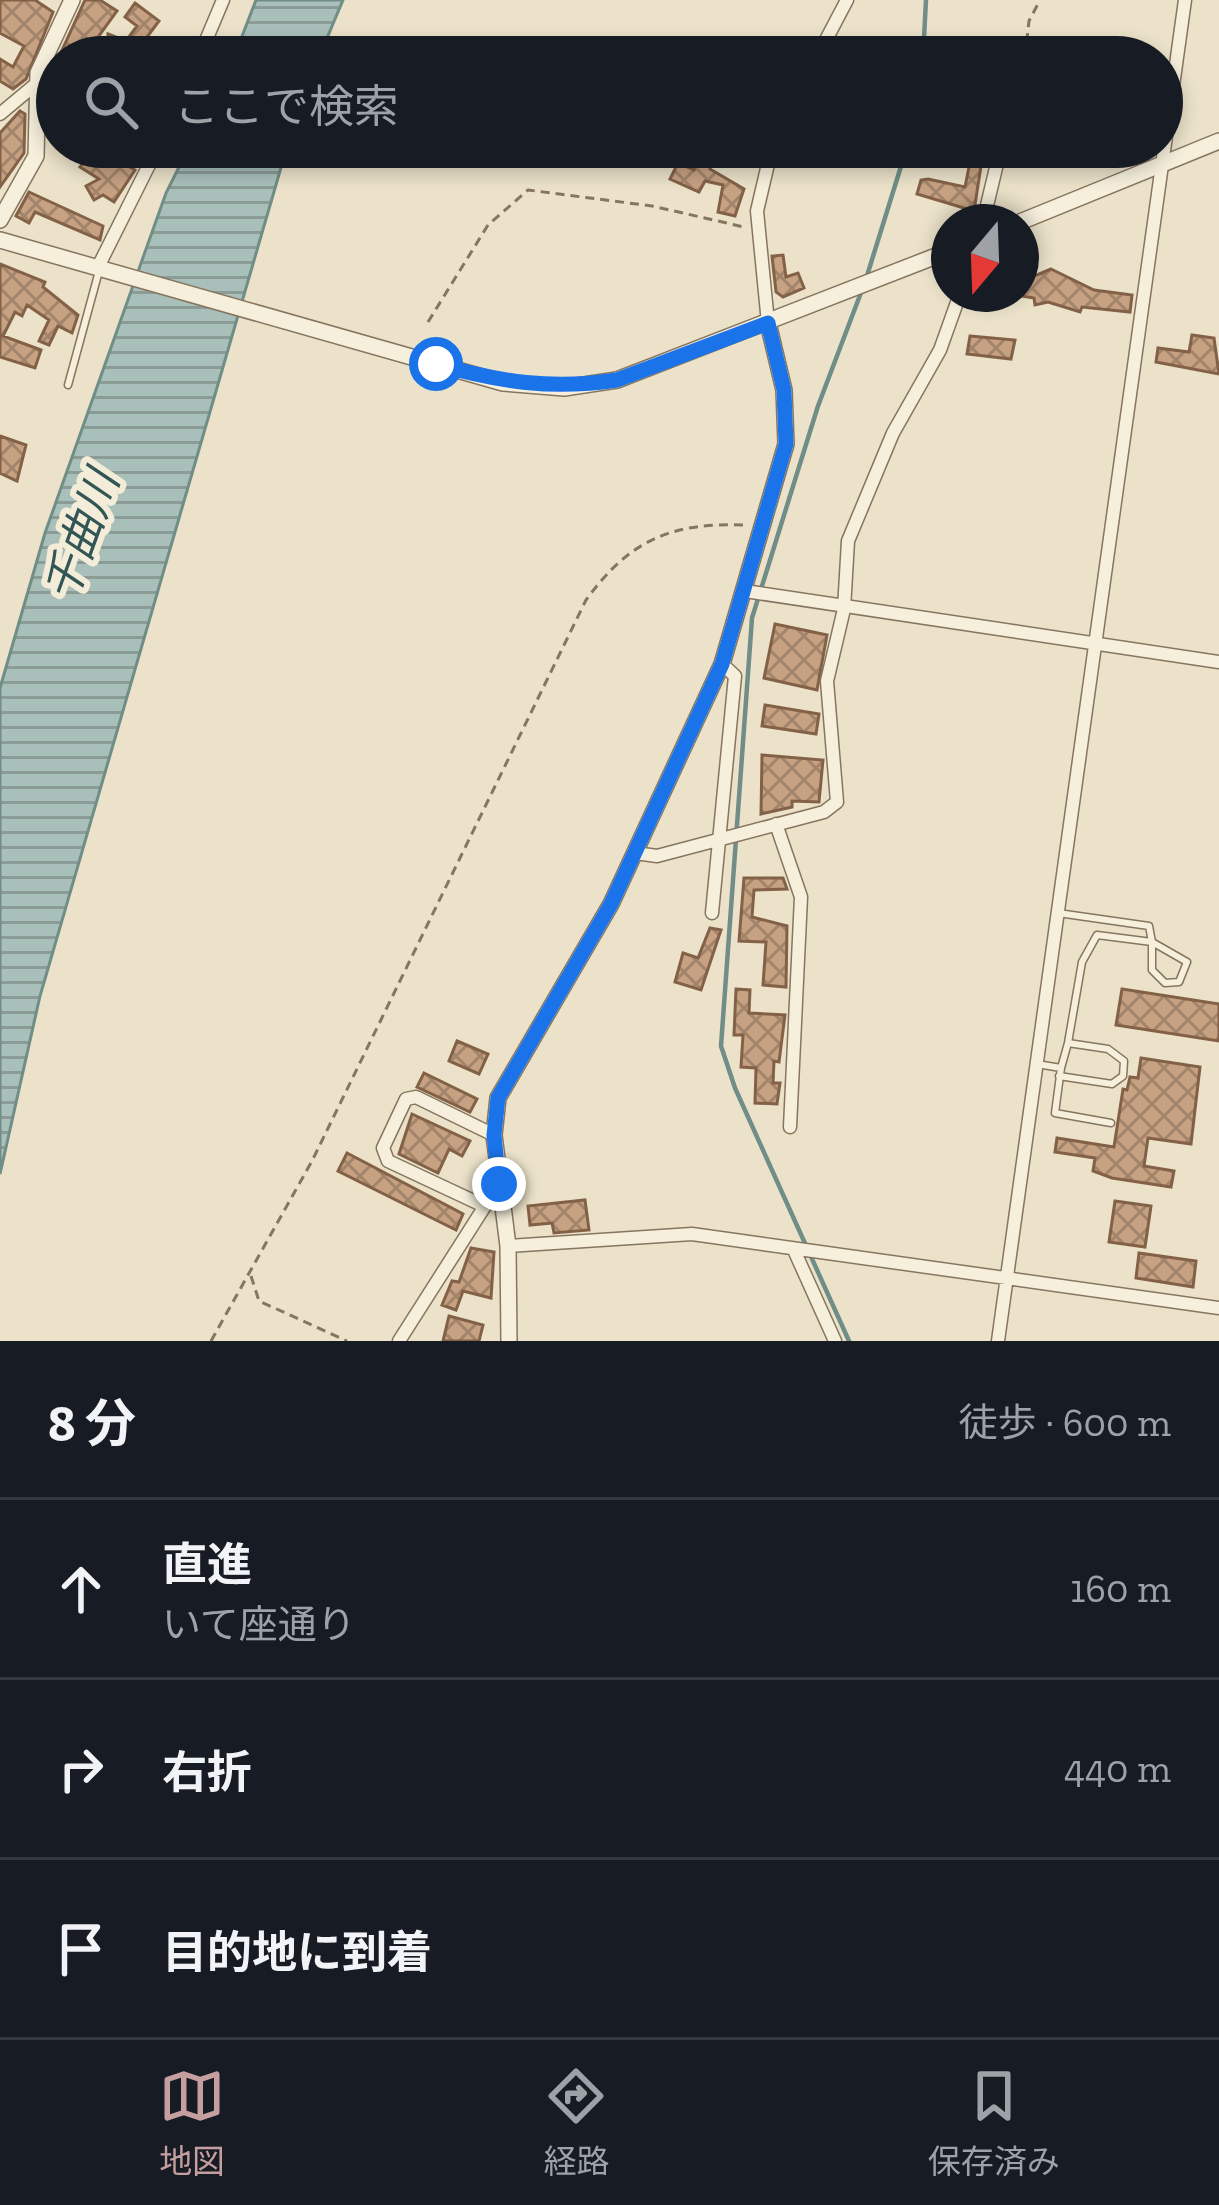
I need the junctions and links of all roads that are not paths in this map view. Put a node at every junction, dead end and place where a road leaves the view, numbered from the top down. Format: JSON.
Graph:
{"nodes":[{"id":1,"x":72,"y":0,"type":"edge"},
{"id":2,"x":224,"y":0,"type":"edge"},
{"id":3,"x":848,"y":0,"type":"edge"},
{"id":4,"x":1185,"y":0,"type":"edge"},
{"id":5,"x":57,"y":36,"type":"edge"},
{"id":6,"x":208,"y":36,"type":"edge"},
{"id":7,"x":828,"y":36,"type":"edge"},
{"id":8,"x":1178,"y":36,"type":"edge"},
{"id":9,"x":36,"y":84,"type":"joint"},
{"id":10,"x":0,"y":114,"type":"edge"},
{"id":11,"x":1219,"y":141,"type":"edge"},
{"id":12,"x":1183,"y":156,"type":"edge"},
{"id":13,"x":149,"y":168,"type":"edge"},
{"id":14,"x":766,"y":168,"type":"edge"},
{"id":15,"x":996,"y":168,"type":"edge"},
{"id":16,"x":1153,"y":168,"type":"edge"},
{"id":17,"x":1162,"y":168,"type":"edge"},
{"id":18,"x":987,"y":204,"type":"edge"},
{"id":19,"x":1039,"y":215,"type":"edge"},
{"id":20,"x":0,"y":220,"type":"edge"},
{"id":21,"x":0,"y":240,"type":"edge"},
{"id":22,"x":931,"y":258,"type":"edge"},
{"id":23,"x":103,"y":269,"type":"junction"},
{"id":24,"x":954,"y":312,"type":"edge"},
{"id":25,"x":768,"y":323,"type":"junction"},
{"id":26,"x":68,"y":385,"type":"dead end"},
{"id":27,"x":756,"y":594,"type":"junction"},
{"id":28,"x":844,"y":609,"type":"junction"},
{"id":29,"x":1096,"y":644,"type":"junction"},
{"id":30,"x":1219,"y":662,"type":"edge"},
{"id":31,"x":722,"y":664,"type":"junction"},
{"id":32,"x":776,"y":824,"type":"junction"},
{"id":33,"x":730,"y":833,"type":"junction"},
{"id":34,"x":635,"y":853,"type":"junction"},
{"id":35,"x":712,"y":913,"type":"dead end"},
{"id":36,"x":1058,"y":913,"type":"junction"},
{"id":37,"x":1152,"y":942,"type":"junction"},
{"id":38,"x":1068,"y":1043,"type":"junction"},
{"id":39,"x":1037,"y":1064,"type":"junction"},
{"id":40,"x":1060,"y":1072,"type":"junction"},
{"id":41,"x":1111,"y":1123,"type":"dead end"},
{"id":42,"x":790,"y":1127,"type":"dead end"},
{"id":43,"x":494,"y":1135,"type":"junction"},
{"id":44,"x":499,"y":1184,"type":"junction"},
{"id":45,"x":482,"y":1205,"type":"junction"},
{"id":46,"x":508,"y":1246,"type":"junction"},
{"id":47,"x":804,"y":1251,"type":"junction"},
{"id":48,"x":1007,"y":1278,"type":"junction"},
{"id":49,"x":1219,"y":1308,"type":"edge"},
{"id":50,"x":399,"y":1341,"type":"edge"},
{"id":51,"x":509,"y":1341,"type":"edge"},
{"id":52,"x":835,"y":1341,"type":"edge"},
{"id":53,"x":998,"y":1341,"type":"edge"}],
"edges":[{"from":1,"to":5,"type":"street"},
{"from":2,"to":6,"type":"street"},
{"from":3,"to":7,"type":"street"},
{"from":4,"to":8,"type":"street"},
{"from":9,"to":10,"type":"street"},
{"from":9,"to":20,"type":"street"},
{"from":11,"to":12,"type":"street"},
{"from":13,"to":23,"type":"street"},
{"from":14,"to":25,"type":"street"},
{"from":15,"to":18,"type":"street"},
{"from":16,"to":19,"type":"street"},
{"from":17,"to":29,"type":"street"},
{"from":21,"to":23,"type":"street"},
{"from":22,"to":25,"type":"street"},
{"from":23,"to":25,"type":"street"},
{"from":23,"to":26,"type":"lane"},
{"from":24,"to":28,"type":"street"},
{"from":25,"to":27,"type":"street"},
{"from":27,"to":28,"type":"street"},
{"from":27,"to":31,"type":"street"},
{"from":28,"to":29,"type":"street"},
{"from":28,"to":32,"type":"street"},
{"from":29,"to":30,"type":"street"},
{"from":29,"to":36,"type":"street"},
{"from":31,"to":33,"type":"street"},
{"from":31,"to":34,"type":"street"},
{"from":32,"to":33,"type":"street"},
{"from":32,"to":42,"type":"street"},
{"from":33,"to":34,"type":"street"},
{"from":33,"to":35,"type":"street"},
{"from":34,"to":43,"type":"street"},
{"from":36,"to":37,"type":"lane"},
{"from":36,"to":39,"type":"street"},
{"from":37,"to":37,"type":"lane"},
{"from":37,"to":38,"type":"lane"},
{"from":38,"to":40,"type":"lane"},
{"from":38,"to":40,"type":"lane"},
{"from":39,"to":40,"type":"lane"},
{"from":39,"to":48,"type":"street"},
{"from":40,"to":41,"type":"lane"},
{"from":43,"to":44,"type":"street"},
{"from":43,"to":45,"type":"street"},
{"from":44,"to":45,"type":"street"},
{"from":44,"to":46,"type":"street"},
{"from":45,"to":50,"type":"street"},
{"from":46,"to":47,"type":"street"},
{"from":46,"to":51,"type":"street"},
{"from":47,"to":48,"type":"street"},
{"from":47,"to":52,"type":"street"},
{"from":48,"to":49,"type":"street"},
{"from":48,"to":53,"type":"street"}]}
